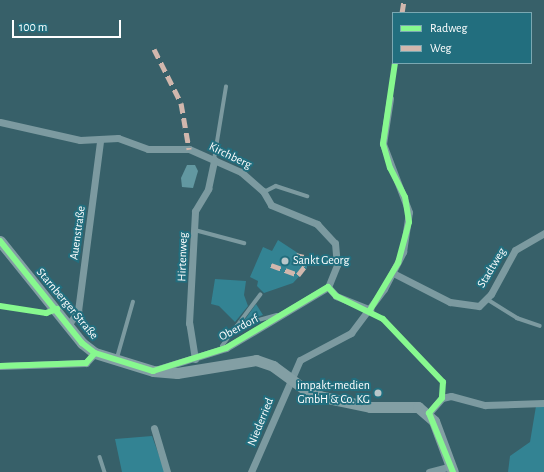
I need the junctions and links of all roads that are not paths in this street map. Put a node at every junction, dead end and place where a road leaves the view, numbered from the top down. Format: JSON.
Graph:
{"nodes":[{"id":1,"x":226,"y":87,"type":"dead end"},
{"id":2,"x":390,"y":99,"type":"dead end"},
{"id":3,"x":0,"y":122,"type":"edge"},
{"id":4,"x":100,"y":142,"type":"junction"},
{"id":5,"x":214,"y":160,"type":"junction"},
{"id":6,"x":264,"y":192,"type":"junction"},
{"id":7,"x":307,"y":196,"type":"dead end"},
{"id":8,"x":195,"y":230,"type":"junction"},
{"id":9,"x":544,"y":233,"type":"edge"},
{"id":10,"x":0,"y":241,"type":"edge"},
{"id":11,"x":244,"y":243,"type":"dead end"},
{"id":12,"x":393,"y":273,"type":"junction"},
{"id":13,"x":328,"y":288,"type":"junction"},
{"id":14,"x":260,"y":295,"type":"dead end"},
{"id":15,"x":486,"y":299,"type":"junction"},
{"id":16,"x":133,"y":302,"type":"dead end"},
{"id":17,"x":370,"y":310,"type":"junction"},
{"id":18,"x":285,"y":315,"type":"junction"},
{"id":19,"x":70,"y":324,"type":"junction"},
{"id":20,"x":540,"y":326,"type":"dead end"},
{"id":21,"x":236,"y":327,"type":"junction"},
{"id":22,"x":96,"y":353,"type":"junction"},
{"id":23,"x":211,"y":354,"type":"junction"},
{"id":24,"x":195,"y":359,"type":"junction"},
{"id":25,"x":117,"y":361,"type":"junction"},
{"id":26,"x":0,"y":366,"type":"edge"},
{"id":27,"x":153,"y":371,"type":"junction"},
{"id":28,"x":292,"y":381,"type":"junction"},
{"id":29,"x":544,"y":403,"type":"edge"},
{"id":30,"x":429,"y":413,"type":"junction"},
{"id":31,"x":154,"y":428,"type":"dead end"},
{"id":32,"x":100,"y":457,"type":"dead end"},
{"id":33,"x":452,"y":469,"type":"edge"},
{"id":34,"x":105,"y":472,"type":"edge"},
{"id":35,"x":167,"y":472,"type":"edge"},
{"id":36,"x":251,"y":472,"type":"edge"},
{"id":37,"x":428,"y":472,"type":"edge"}],
"edges":[{"from":1,"to":5,"type":"lane"},
{"from":2,"to":12,"type":"street","name":"Niederried"},
{"from":3,"to":4,"type":"street","name":"Kirchberg"},
{"from":4,"to":5,"type":"street","name":"Kirchberg"},
{"from":4,"to":19,"type":"street","name":"Auenstraße"},
{"from":5,"to":6,"type":"street","name":"Kirchberg"},
{"from":5,"to":8,"type":"street","name":"Hirtenweg"},
{"from":6,"to":7,"type":"lane"},
{"from":6,"to":13,"type":"street","name":"Kirchberg"},
{"from":8,"to":11,"type":"lane"},
{"from":8,"to":24,"type":"street","name":"Hirtenweg"},
{"from":9,"to":15,"type":"street","name":"Stadtweg"},
{"from":10,"to":19,"type":"main road","name":"Starnberger Straße"},
{"from":12,"to":15,"type":"street","name":"Stadtweg"},
{"from":12,"to":17,"type":"street","name":"Niederried"},
{"from":13,"to":17,"type":"street"},
{"from":13,"to":18,"type":"street","name":"Oberdorf"},
{"from":14,"to":21,"type":"lane"},
{"from":15,"to":20,"type":"lane"},
{"from":16,"to":25,"type":"lane"},
{"from":17,"to":28,"type":"street","name":"Niederried"},
{"from":18,"to":21,"type":"lane"},
{"from":18,"to":23,"type":"street","name":"Oberdorf"},
{"from":19,"to":22,"type":"main road","name":"Starnberger Straße"},
{"from":21,"to":23,"type":"lane"},
{"from":22,"to":25,"type":"main road","name":"Starnberger Straße"},
{"from":22,"to":26,"type":"street"},
{"from":23,"to":24,"type":"street","name":"Oberdorf"},
{"from":24,"to":27,"type":"street","name":"Oberdorf"},
{"from":25,"to":27,"type":"main road","name":"Starnberger Straße"},
{"from":27,"to":28,"type":"main road","name":"Starnberger Straße"},
{"from":28,"to":30,"type":"main road","name":"Starnberger Straße"},
{"from":28,"to":36,"type":"street","name":"Niederried"},
{"from":29,"to":30,"type":"street"},
{"from":30,"to":33,"type":"main road"},
{"from":31,"to":35,"type":"street"},
{"from":32,"to":34,"type":"lane"},
{"from":33,"to":37,"type":"street"}]}
